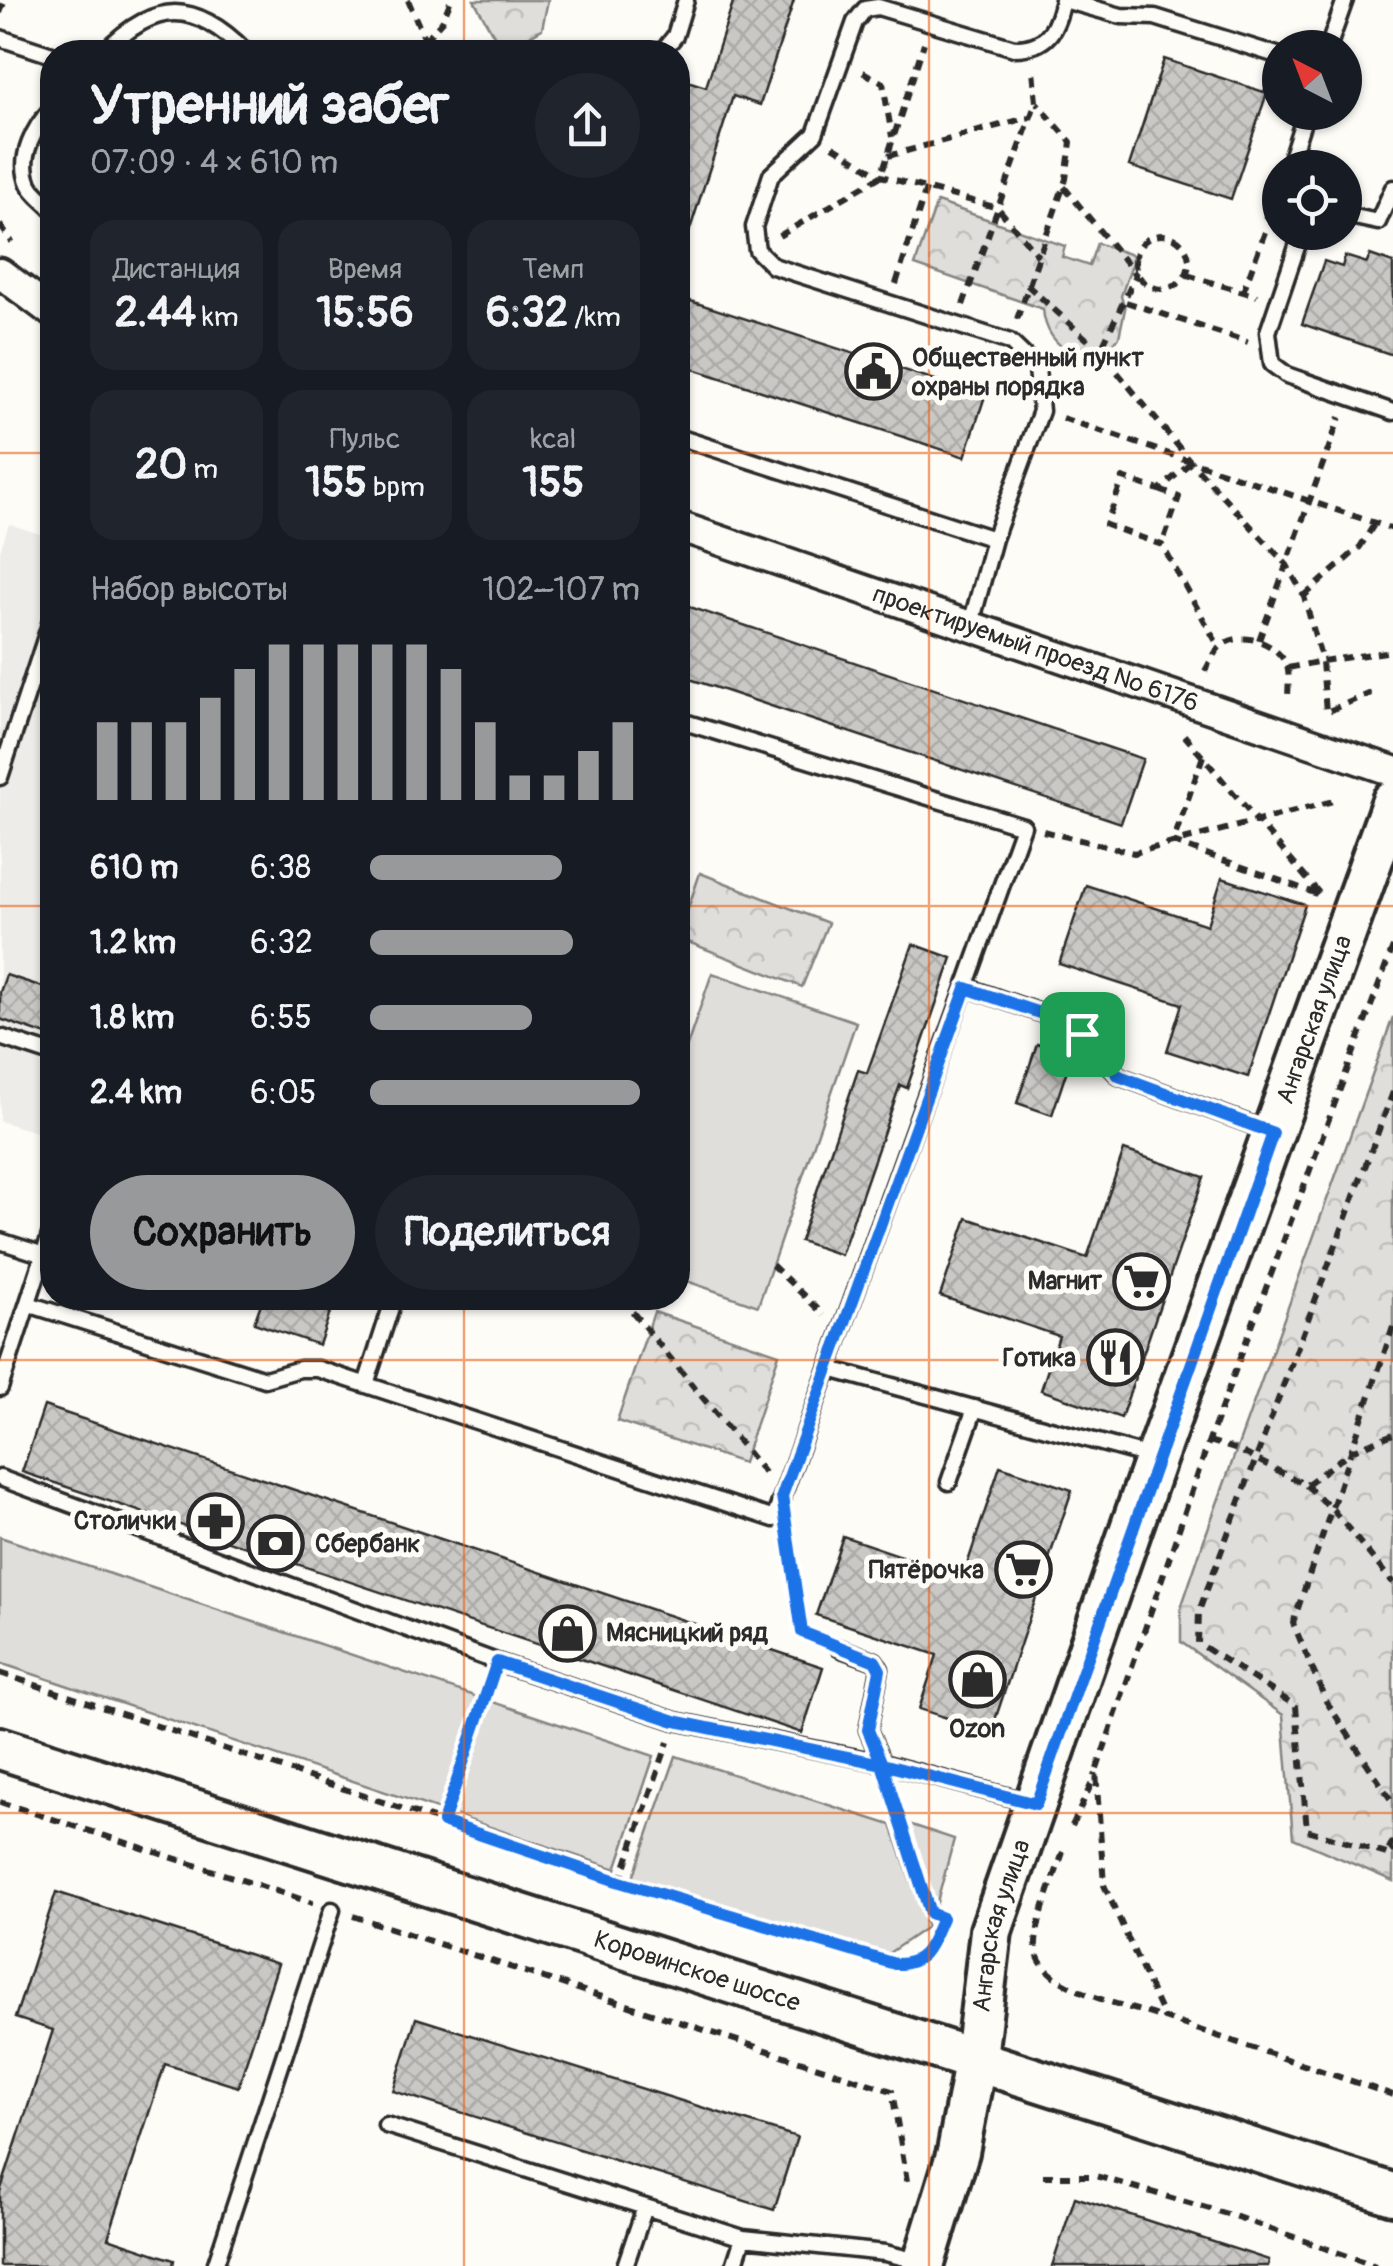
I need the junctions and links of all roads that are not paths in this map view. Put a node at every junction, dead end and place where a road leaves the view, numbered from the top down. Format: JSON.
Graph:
{"nodes":[{"id":1,"x":686,"y":0,"type":"edge"},
{"id":2,"x":1064,"y":0,"type":"edge"},
{"id":3,"x":1345,"y":0,"type":"edge"},
{"id":4,"x":1334,"y":30,"type":"edge"},
{"id":5,"x":0,"y":38,"type":"edge"},
{"id":6,"x":117,"y":40,"type":"edge"},
{"id":7,"x":234,"y":40,"type":"edge"},
{"id":8,"x":672,"y":40,"type":"edge"},
{"id":9,"x":1262,"y":50,"type":"edge"},
{"id":10,"x":40,"y":51,"type":"edge"},
{"id":11,"x":40,"y":122,"type":"edge"},
{"id":12,"x":1393,"y":188,"type":"edge"},
{"id":13,"x":40,"y":196,"type":"edge"},
{"id":14,"x":1362,"y":218,"type":"edge"},
{"id":15,"x":1296,"y":250,"type":"edge"},
{"id":16,"x":0,"y":273,"type":"edge"},
{"id":17,"x":40,"y":303,"type":"edge"},
{"id":18,"x":1393,"y":412,"type":"edge"},
{"id":19,"x":690,"y":441,"type":"edge"},
{"id":20,"x":690,"y":530,"type":"edge"},
{"id":21,"x":994,"y":539,"type":"junction"},
{"id":22,"x":970,"y":627,"type":"junction"},
{"id":23,"x":40,"y":655,"type":"edge"},
{"id":24,"x":690,"y":724,"type":"edge"},
{"id":25,"x":1393,"y":771,"type":"edge"},
{"id":26,"x":0,"y":777,"type":"edge"},
{"id":27,"x":1393,"y":801,"type":"edge"},
{"id":28,"x":966,"y":988,"type":"junction"},
{"id":29,"x":0,"y":1037,"type":"edge"},
{"id":30,"x":40,"y":1050,"type":"edge"},
{"id":31,"x":1273,"y":1133,"type":"junction"},
{"id":32,"x":0,"y":1240,"type":"edge"},
{"id":33,"x":40,"y":1254,"type":"edge"},
{"id":34,"x":40,"y":1267,"type":"edge"},
{"id":35,"x":28,"y":1304,"type":"junction"},
{"id":36,"x":40,"y":1308,"type":"edge"},
{"id":37,"x":47,"y":1310,"type":"edge"},
{"id":38,"x":390,"y":1310,"type":"edge"},
{"id":39,"x":830,"y":1369,"type":"junction"},
{"id":40,"x":366,"y":1384,"type":"junction"},
{"id":41,"x":0,"y":1388,"type":"edge"},
{"id":42,"x":975,"y":1408,"type":"junction"},
{"id":43,"x":1156,"y":1457,"type":"junction"},
{"id":44,"x":0,"y":1478,"type":"edge"},
{"id":45,"x":949,"y":1482,"type":"dead end"},
{"id":46,"x":839,"y":1648,"type":"road end"},
{"id":47,"x":0,"y":1748,"type":"edge"},
{"id":48,"x":882,"y":1764,"type":"junction"},
{"id":49,"x":1036,"y":1804,"type":"junction"},
{"id":50,"x":332,"y":1910,"type":"road end"},
{"id":51,"x":976,"y":2058,"type":"junction"},
{"id":52,"x":386,"y":2125,"type":"dead end"},
{"id":53,"x":1393,"y":2194,"type":"edge"},
{"id":54,"x":645,"y":2207,"type":"junction"},
{"id":55,"x":743,"y":2238,"type":"junction"},
{"id":56,"x":924,"y":2264,"type":"edge"},
{"id":57,"x":215,"y":2266,"type":"edge"},
{"id":58,"x":626,"y":2266,"type":"edge"},
{"id":59,"x":734,"y":2266,"type":"edge"}],
"edges":[{"from":1,"to":8,"type":"lane"},
{"from":2,"to":9,"type":"lane"},
{"from":2,"to":21,"type":"lane"},
{"from":3,"to":4,"type":"lane"},
{"from":5,"to":10,"type":"lane"},
{"from":6,"to":7,"type":"lane"},
{"from":11,"to":13,"type":"lane"},
{"from":12,"to":14,"type":"lane"},
{"from":15,"to":18,"type":"lane"},
{"from":16,"to":17,"type":"street"},
{"from":19,"to":21,"type":"lane"},
{"from":20,"to":22,"type":"street","name":"проектируемый проезд № 6176"},
{"from":21,"to":22,"type":"lane"},
{"from":22,"to":25,"type":"street","name":"проектируемый проезд № 6176"},
{"from":23,"to":26,"type":"lane"},
{"from":24,"to":28,"type":"lane"},
{"from":27,"to":31,"type":"street","name":"Ангарская улица"},
{"from":28,"to":31,"type":"lane"},
{"from":28,"to":39,"type":"lane"},
{"from":29,"to":30,"type":"lane"},
{"from":31,"to":43,"type":"street","name":"Ангарская улица"},
{"from":32,"to":33,"type":"lane"},
{"from":34,"to":35,"type":"lane"},
{"from":35,"to":36,"type":"lane"},
{"from":35,"to":41,"type":"lane"},
{"from":37,"to":40,"type":"lane"},
{"from":38,"to":40,"type":"lane"},
{"from":39,"to":40,"type":"lane"},
{"from":39,"to":42,"type":"lane"},
{"from":42,"to":43,"type":"lane"},
{"from":42,"to":45,"type":"lane"},
{"from":43,"to":49,"type":"street","name":"Ангарская улица"},
{"from":44,"to":48,"type":"lane"},
{"from":46,"to":48,"type":"lane"},
{"from":47,"to":51,"type":"street","name":"Коровинское шоссе"},
{"from":48,"to":49,"type":"lane"},
{"from":49,"to":51,"type":"street","name":"Ангарская улица"},
{"from":50,"to":57,"type":"lane"},
{"from":51,"to":53,"type":"street","name":"Коровинское шоссе"},
{"from":51,"to":56,"type":"street","name":"Ангарская улица"},
{"from":52,"to":54,"type":"lane"},
{"from":54,"to":55,"type":"lane"},
{"from":54,"to":58,"type":"lane"},
{"from":55,"to":56,"type":"lane"},
{"from":55,"to":59,"type":"lane"}]}
